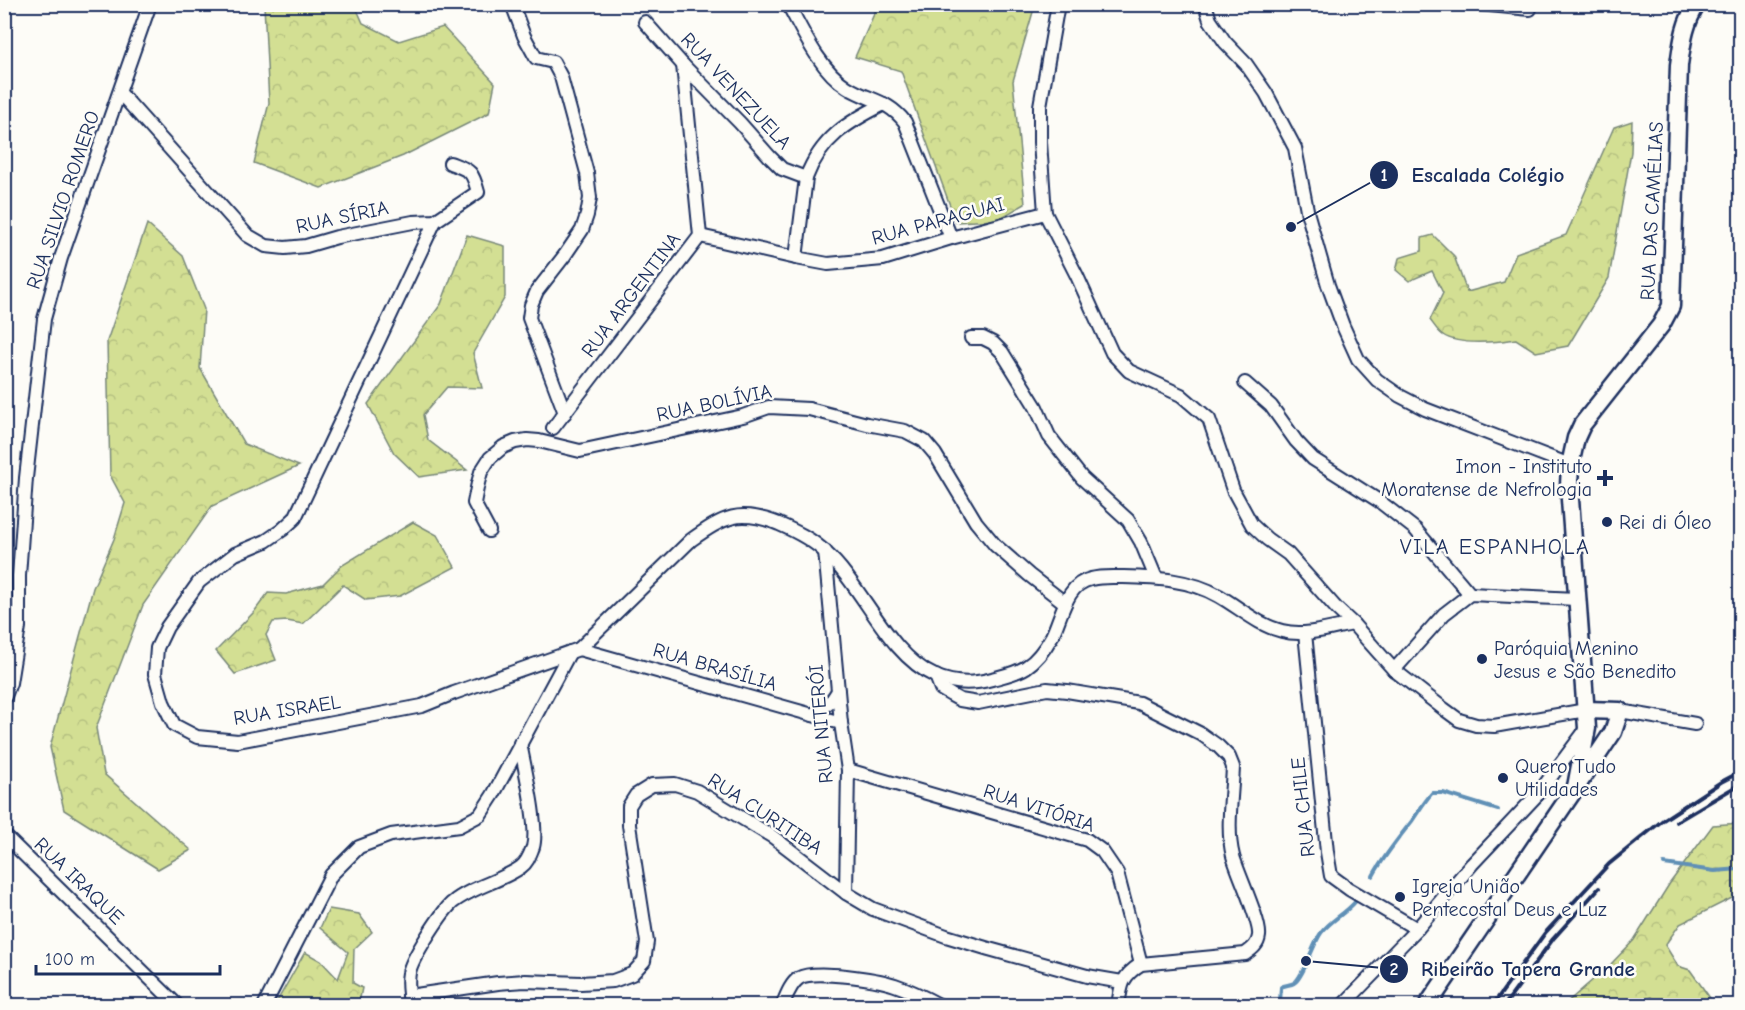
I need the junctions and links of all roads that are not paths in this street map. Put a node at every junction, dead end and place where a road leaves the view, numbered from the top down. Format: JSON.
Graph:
{"nodes":[{"id":1,"x":150,"y":4,"type":"edge"},
{"id":2,"x":512,"y":4,"type":"edge"},
{"id":3,"x":788,"y":4,"type":"edge"},
{"id":4,"x":1059,"y":4,"type":"edge"},
{"id":5,"x":1205,"y":4,"type":"edge"},
{"id":6,"x":1479,"y":4,"type":"edge"},
{"id":7,"x":1697,"y":4,"type":"edge"},
{"id":8,"x":1530,"y":9,"type":"dead end"},
{"id":9,"x":645,"y":22,"type":"dead end"},
{"id":10,"x":683,"y":64,"type":"junction"},
{"id":11,"x":120,"y":93,"type":"junction"},
{"id":12,"x":884,"y":104,"type":"junction"},
{"id":13,"x":450,"y":163,"type":"dead end"},
{"id":14,"x":806,"y":178,"type":"junction"},
{"id":15,"x":1045,"y":213,"type":"junction"},
{"id":16,"x":435,"y":221,"type":"junction"},
{"id":17,"x":700,"y":236,"type":"junction"},
{"id":18,"x":951,"y":238,"type":"junction"},
{"id":19,"x":796,"y":258,"type":"junction"},
{"id":20,"x":972,"y":338,"type":"dead end"},
{"id":21,"x":1245,"y":383,"type":"dead end"},
{"id":22,"x":565,"y":413,"type":"junction"},
{"id":23,"x":553,"y":428,"type":"dead end"},
{"id":24,"x":1570,"y":465,"type":"junction"},
{"id":25,"x":489,"y":531,"type":"dead end"},
{"id":26,"x":825,"y":551,"type":"junction"},
{"id":27,"x":1156,"y":578,"type":"junction"},
{"id":28,"x":1470,"y":594,"type":"junction"},
{"id":29,"x":1577,"y":599,"type":"junction"},
{"id":30,"x":1065,"y":603,"type":"junction"},
{"id":31,"x":1353,"y":624,"type":"junction"},
{"id":32,"x":1305,"y":633,"type":"junction"},
{"id":33,"x":574,"y":651,"type":"junction"},
{"id":34,"x":1394,"y":670,"type":"junction"},
{"id":35,"x":936,"y":676,"type":"junction"},
{"id":36,"x":838,"y":691,"type":"junction"},
{"id":37,"x":4,"y":699,"type":"edge"},
{"id":38,"x":1586,"y":710,"type":"junction"},
{"id":39,"x":1620,"y":711,"type":"junction"},
{"id":40,"x":813,"y":715,"type":"junction"},
{"id":41,"x":841,"y":723,"type":"junction"},
{"id":42,"x":1695,"y":724,"type":"dead end"},
{"id":43,"x":1587,"y":728,"type":"junction"},
{"id":44,"x":520,"y":743,"type":"junction"},
{"id":45,"x":848,"y":770,"type":"junction"},
{"id":46,"x":1576,"y":787,"type":"junction"},
{"id":47,"x":4,"y":836,"type":"edge"},
{"id":48,"x":846,"y":893,"type":"junction"},
{"id":49,"x":1417,"y":928,"type":"junction"},
{"id":50,"x":1142,"y":964,"type":"junction"},
{"id":51,"x":1122,"y":982,"type":"junction"},
{"id":52,"x":410,"y":1001,"type":"edge"},
{"id":53,"x":178,"y":1005,"type":"edge"},
{"id":54,"x":264,"y":1005,"type":"edge"},
{"id":55,"x":782,"y":1005,"type":"edge"},
{"id":56,"x":941,"y":1005,"type":"edge"},
{"id":57,"x":1118,"y":1005,"type":"edge"},
{"id":58,"x":1342,"y":1005,"type":"edge"},
{"id":59,"x":1427,"y":1005,"type":"edge"}],
"edges":[{"from":1,"to":11,"type":"street","name":"RUA SILVIO ROMERO"},
{"from":2,"to":22,"type":"street"},
{"from":3,"to":12,"type":"street"},
{"from":4,"to":15,"type":"street"},
{"from":5,"to":24,"type":"street"},
{"from":6,"to":8,"type":"street"},
{"from":7,"to":24,"type":"main road","name":"RUA DAS CAMÉLIAS"},
{"from":9,"to":10,"type":"street","name":"RUA VENEZUELA"},
{"from":10,"to":14,"type":"street","name":"RUA VENEZUELA"},
{"from":10,"to":17,"type":"street","name":"RUA ARGENTINA"},
{"from":11,"to":16,"type":"street","name":"RUA SÍRIA"},
{"from":11,"to":37,"type":"street","name":"RUA SILVIO ROMERO"},
{"from":12,"to":14,"type":"street","name":"RUA VENEZUELA"},
{"from":12,"to":18,"type":"street"},
{"from":13,"to":16,"type":"street","name":"RUA SÍRIA"},
{"from":14,"to":19,"type":"street","name":"RUA VENEZUELA"},
{"from":15,"to":18,"type":"street","name":"RUA PARAGUAI"},
{"from":15,"to":31,"type":"street"},
{"from":16,"to":33,"type":"street","name":"RUA ISRAEL"},
{"from":17,"to":19,"type":"street","name":"RUA PARAGUAI"},
{"from":17,"to":22,"type":"street","name":"RUA ARGENTINA"},
{"from":18,"to":19,"type":"street","name":"RUA PARAGUAI"},
{"from":20,"to":27,"type":"street"},
{"from":21,"to":28,"type":"street"},
{"from":22,"to":23,"type":"street","name":"RUA ARGENTINA"},
{"from":24,"to":29,"type":"main road","name":"RUA DAS CAMÉLIAS"},
{"from":25,"to":30,"type":"street","name":"RUA BOLÍVIA"},
{"from":26,"to":33,"type":"street"},
{"from":26,"to":35,"type":"street"},
{"from":26,"to":36,"type":"street","name":"RUA NITERÓI"},
{"from":27,"to":30,"type":"street"},
{"from":27,"to":32,"type":"street"},
{"from":28,"to":29,"type":"street"},
{"from":28,"to":34,"type":"street"},
{"from":29,"to":38,"type":"main road","name":"RUA DAS CAMÉLIAS"},
{"from":30,"to":35,"type":"street"},
{"from":31,"to":32,"type":"street"},
{"from":31,"to":34,"type":"street"},
{"from":32,"to":49,"type":"street","name":"RUA CHILE"},
{"from":33,"to":40,"type":"street","name":"RUA BRASÍLIA"},
{"from":33,"to":44,"type":"street"},
{"from":34,"to":38,"type":"street"},
{"from":35,"to":50,"type":"street"},
{"from":36,"to":40,"type":"street"},
{"from":36,"to":41,"type":"street","name":"RUA NITERÓI"},
{"from":38,"to":39,"type":"main road"},
{"from":38,"to":43,"type":"main road","name":"RUA DAS CAMÉLIAS"},
{"from":39,"to":42,"type":"street"},
{"from":39,"to":46,"type":"main road"},
{"from":40,"to":41,"type":"street","name":"RUA BRASÍLIA"},
{"from":41,"to":45,"type":"street","name":"RUA NITERÓI"},
{"from":43,"to":46,"type":"main road","name":"RUA DAS CAMÉLIAS"},
{"from":43,"to":49,"type":"street"},
{"from":44,"to":52,"type":"street"},
{"from":44,"to":54,"type":"street"},
{"from":45,"to":48,"type":"street","name":"RUA NITERÓI"},
{"from":45,"to":50,"type":"street","name":"RUA VITÓRIA"},
{"from":46,"to":59,"type":"main road"},
{"from":47,"to":53,"type":"street","name":"RUA IRAQUE"},
{"from":48,"to":51,"type":"street","name":"RUA CURITIBA"},
{"from":48,"to":52,"type":"street","name":"RUA CURITIBA"},
{"from":49,"to":58,"type":"street"},
{"from":50,"to":51,"type":"street"},
{"from":51,"to":57,"type":"street"},
{"from":55,"to":56,"type":"street"}]}
